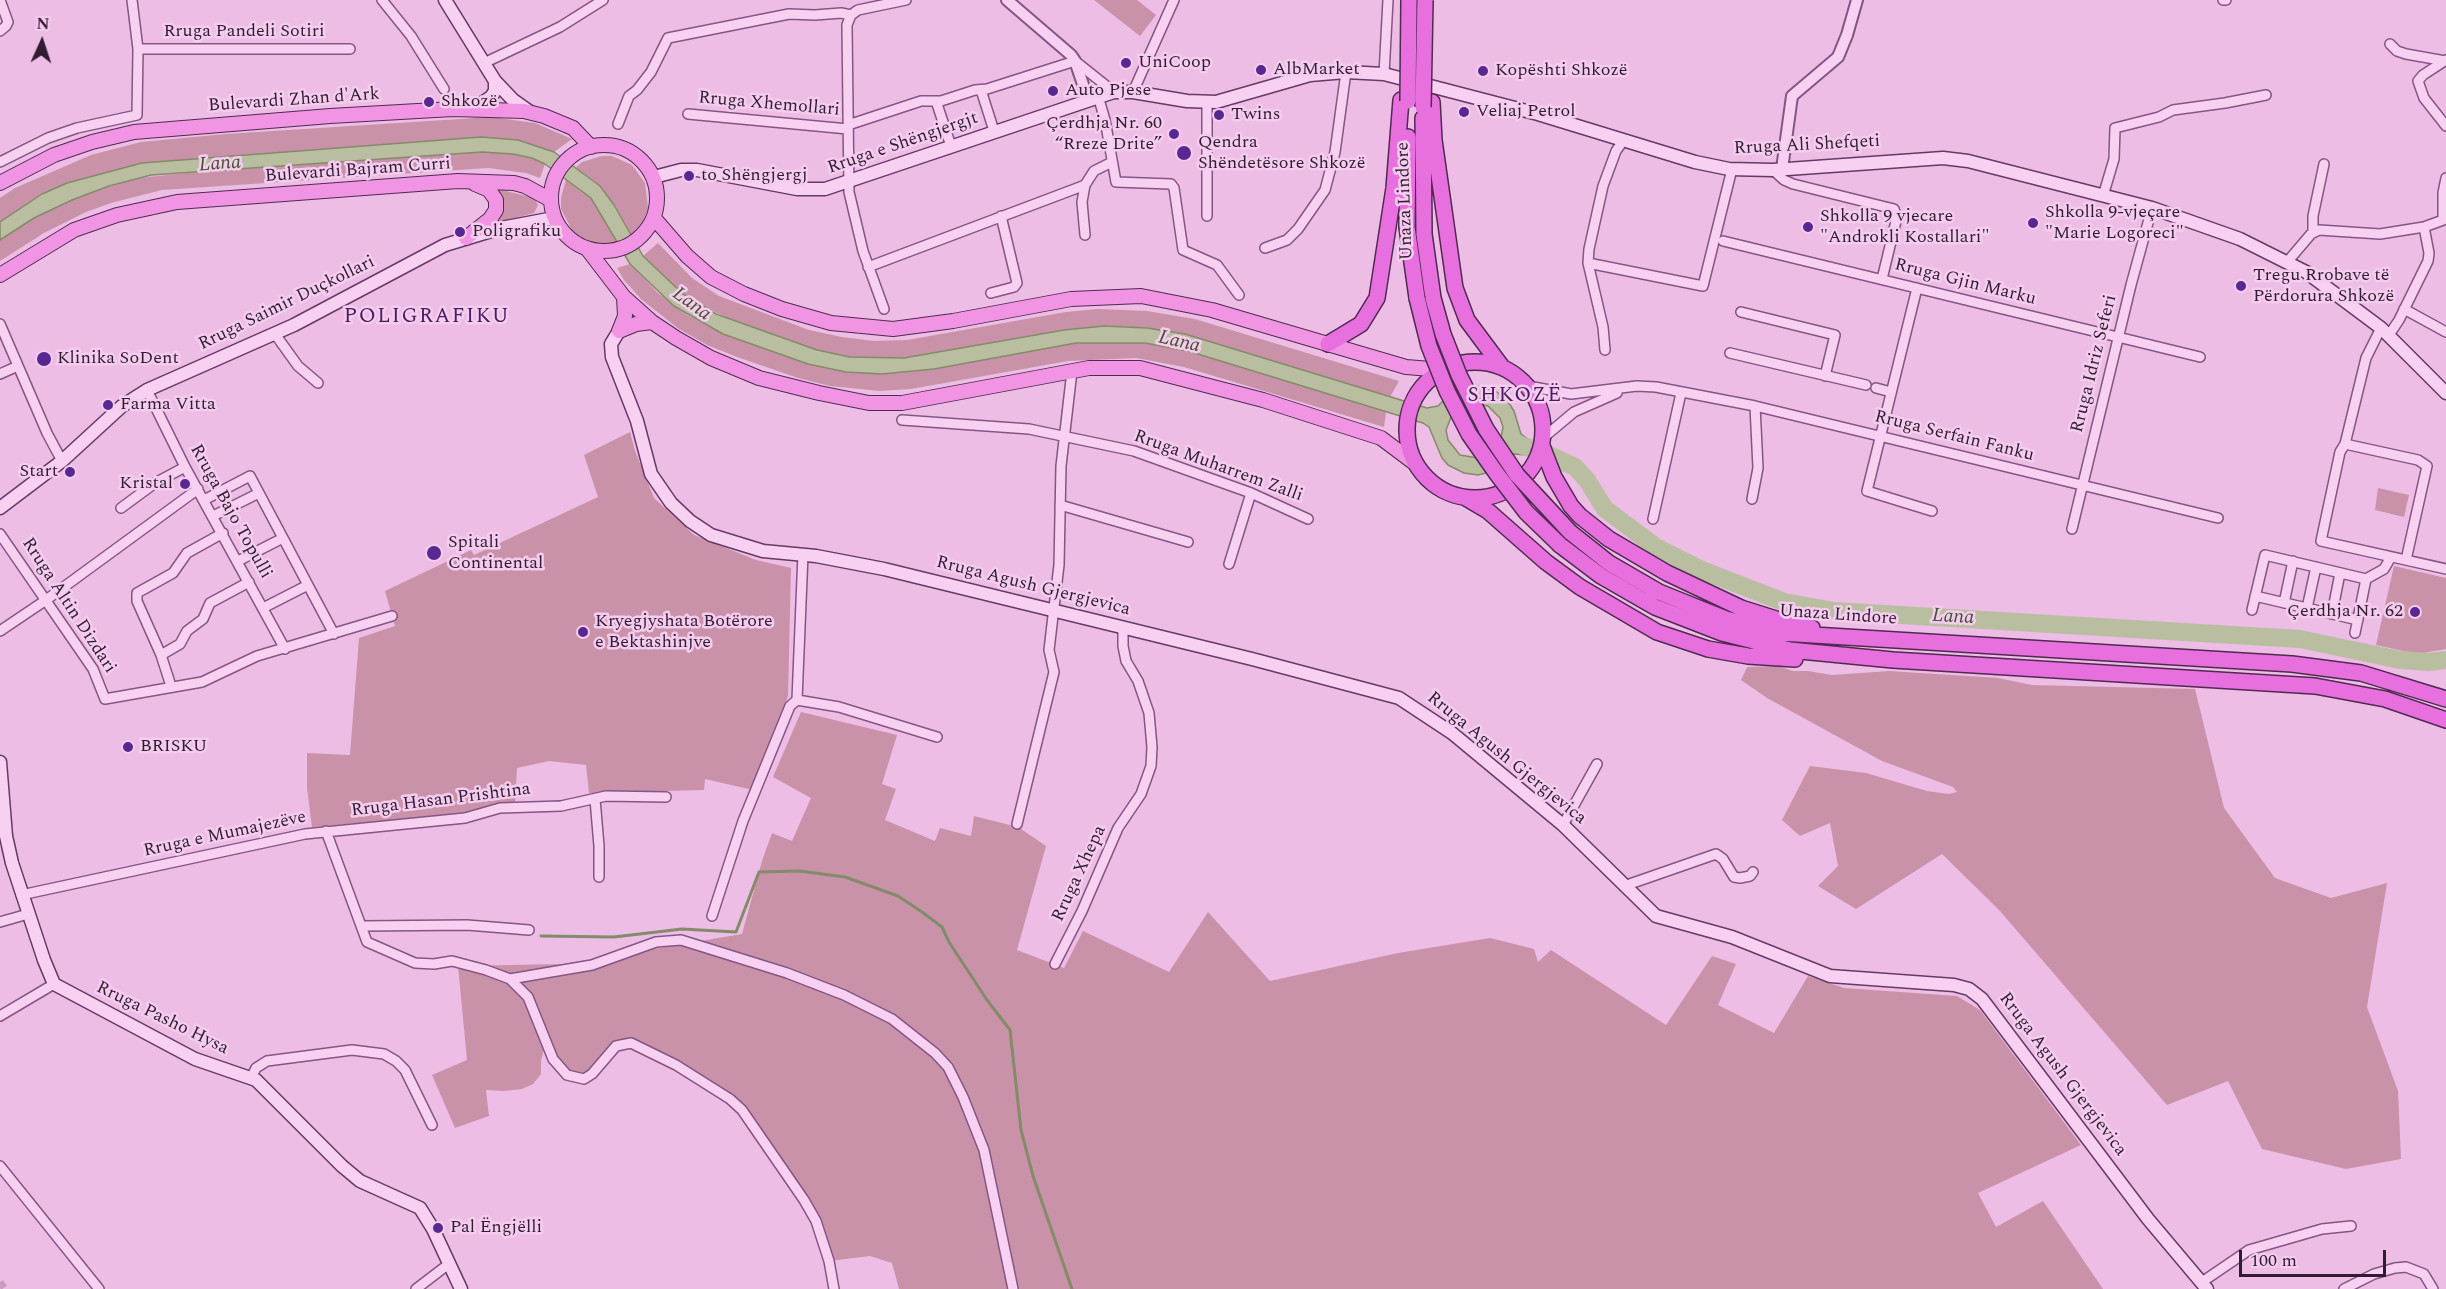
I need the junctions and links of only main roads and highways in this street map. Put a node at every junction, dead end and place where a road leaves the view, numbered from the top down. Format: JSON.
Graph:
{"nodes":[{"id":1,"x":445,"y":0,"type":"edge"},
{"id":2,"x":1402,"y":0,"type":"edge"},
{"id":3,"x":1409,"y":0,"type":"edge"},
{"id":4,"x":1425,"y":0,"type":"edge"},
{"id":5,"x":1432,"y":0,"type":"edge"},
{"id":6,"x":495,"y":81,"type":"junction"},
{"id":7,"x":1093,"y":98,"type":"joint"},
{"id":8,"x":1405,"y":101,"type":"junction"},
{"id":9,"x":1427,"y":105,"type":"junction"},
{"id":10,"x":473,"y":109,"type":"junction"},
{"id":11,"x":531,"y":112,"type":"junction"},
{"id":12,"x":591,"y":147,"type":"junction"},
{"id":13,"x":654,"y":177,"type":"junction"},
{"id":14,"x":458,"y":181,"type":"junction"},
{"id":15,"x":0,"y":183,"type":"edge"},
{"id":16,"x":551,"y":200,"type":"junction"},
{"id":17,"x":554,"y":218,"type":"junction"},
{"id":18,"x":654,"y":218,"type":"junction"},
{"id":19,"x":466,"y":238,"type":"junction"},
{"id":20,"x":588,"y":250,"type":"junction"},
{"id":21,"x":0,"y":275,"type":"edge"},
{"id":22,"x":624,"y":297,"type":"junction"},
{"id":23,"x":652,"y":322,"type":"junction"},
{"id":24,"x":619,"y":331,"type":"junction"},
{"id":25,"x":1328,"y":344,"type":"junction"},
{"id":26,"x":1450,"y":366,"type":"junction"},
{"id":27,"x":1502,"y":367,"type":"junction"},
{"id":28,"x":2446,"y":393,"type":"edge"},
{"id":29,"x":1413,"y":462,"type":"junction"},
{"id":30,"x":1543,"y":464,"type":"junction"},
{"id":31,"x":1466,"y":498,"type":"junction"},
{"id":32,"x":0,"y":508,"type":"edge"},
{"id":33,"x":2056,"y":650,"type":"junction"},
{"id":34,"x":2047,"y":670,"type":"junction"},
{"id":35,"x":2446,"y":699,"type":"edge"},
{"id":36,"x":2446,"y":720,"type":"edge"},
{"id":37,"x":0,"y":762,"type":"edge"},
{"id":38,"x":2,"y":816,"type":"edge"},
{"id":39,"x":2205,"y":1285,"type":"edge"},
{"id":40,"x":461,"y":1289,"type":"edge"}],
"edges":[{"from":1,"to":6,"type":"main road"},
{"from":2,"to":8,"type":"highway"},
{"from":3,"to":8,"type":"highway","bridge":true},
{"from":4,"to":9,"type":"highway","bridge":true},
{"from":5,"to":9,"type":"highway"},
{"from":6,"to":10,"type":"main road"},
{"from":6,"to":11,"type":"main road"},
{"from":7,"to":13,"type":"main road","name":"Rruga e Shëngjergjt"},
{"from":7,"to":28,"type":"main road","name":"Rruga Ali Shefqeti"},
{"from":8,"to":25,"type":"highway"},
{"from":8,"to":34,"type":"highway","name":"Unaza Lindore","bridge":true},
{"from":9,"to":27,"type":"highway"},
{"from":9,"to":33,"type":"highway","name":"Unaza Lindore","bridge":true},
{"from":10,"to":11,"type":"main road","name":"Bulevardi Zhan d'Ark"},
{"from":10,"to":15,"type":"main road","name":"Bulevardi Zhan d'Ark"},
{"from":11,"to":12,"type":"main road","name":"Bulevardi Zhan d'Ark"},
{"from":12,"to":13,"type":"main road"},
{"from":12,"to":16,"type":"main road"},
{"from":13,"to":18,"type":"main road"},
{"from":14,"to":16,"type":"main road","name":"Bulevardi Bajram Curri"},
{"from":14,"to":19,"type":"main road"},
{"from":14,"to":21,"type":"main road","name":"Bulevardi Bajram Curri"},
{"from":16,"to":17,"type":"main road"},
{"from":17,"to":19,"type":"main road","name":"Rruga Saimir Duçkollari"},
{"from":17,"to":20,"type":"main road"},
{"from":18,"to":20,"type":"main road"},
{"from":18,"to":25,"type":"main road"},
{"from":19,"to":32,"type":"main road","name":"Rruga Saimir Duçkollari"},
{"from":20,"to":22,"type":"main road"},
{"from":22,"to":23,"type":"main road"},
{"from":22,"to":24,"type":"main road"},
{"from":23,"to":24,"type":"main road"},
{"from":23,"to":29,"type":"main road"},
{"from":24,"to":39,"type":"main road","name":"Rruga Agush Gjergjevica"},
{"from":25,"to":26,"type":"main road"},
{"from":26,"to":27,"type":"highway"},
{"from":26,"to":29,"type":"highway"},
{"from":27,"to":30,"type":"highway"},
{"from":29,"to":31,"type":"highway"},
{"from":30,"to":31,"type":"highway"},
{"from":30,"to":33,"type":"highway"},
{"from":31,"to":34,"type":"highway"},
{"from":33,"to":35,"type":"highway","name":"Unaza Lindore"},
{"from":34,"to":36,"type":"highway","name":"Unaza Lindore"},
{"from":37,"to":38,"type":"main road"},
{"from":38,"to":40,"type":"main road","name":"Rruga Pasho Hysa"}]}
